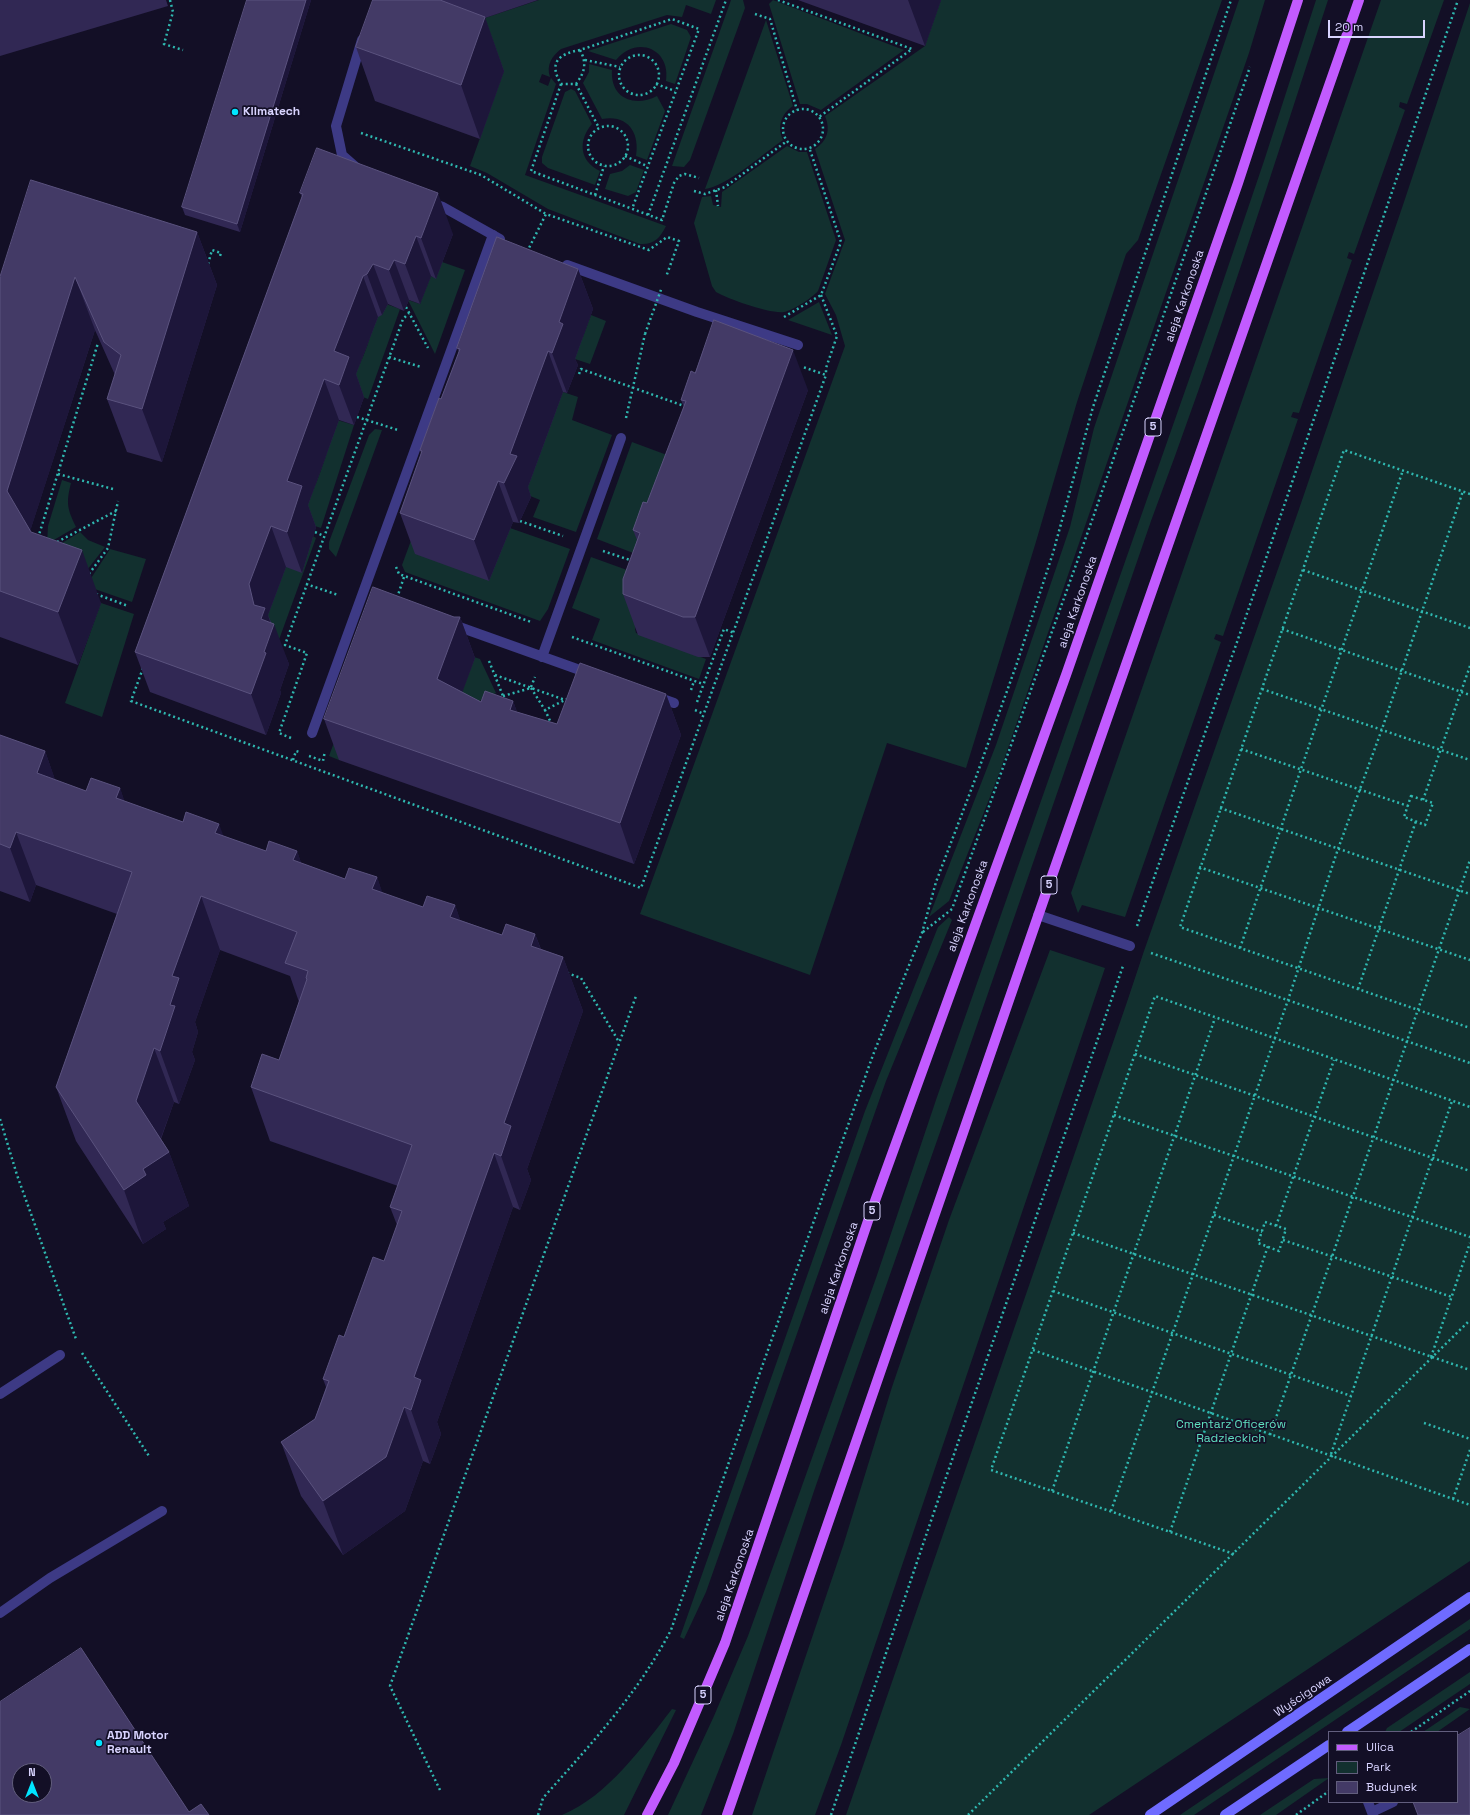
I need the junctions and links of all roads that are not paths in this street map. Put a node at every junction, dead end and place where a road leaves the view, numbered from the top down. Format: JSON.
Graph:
{"nodes":[{"id":1,"x":1298,"y":0,"type":"edge"},
{"id":2,"x":1359,"y":0,"type":"edge"},
{"id":3,"x":365,"y":30,"type":"edge"},
{"id":4,"x":363,"y":174,"type":"edge"},
{"id":5,"x":422,"y":200,"type":"edge"},
{"id":6,"x":493,"y":235,"type":"junction"},
{"id":7,"x":507,"y":243,"type":"edge"},
{"id":8,"x":555,"y":261,"type":"edge"},
{"id":9,"x":798,"y":345,"type":"dead end"},
{"id":10,"x":621,"y":438,"type":"road end"},
{"id":11,"x":363,"y":592,"type":"junction"},
{"id":12,"x":395,"y":604,"type":"edge"},
{"id":13,"x":439,"y":620,"type":"edge"},
{"id":14,"x":542,"y":657,"type":"junction"},
{"id":15,"x":601,"y":677,"type":"edge"},
{"id":16,"x":645,"y":693,"type":"edge"},
{"id":17,"x":674,"y":703,"type":"dead end"},
{"id":18,"x":312,"y":733,"type":"dead end"},
{"id":19,"x":1038,"y":914,"type":"junction"},
{"id":20,"x":1130,"y":946,"type":"road end"},
{"id":21,"x":60,"y":1355,"type":"dead end"},
{"id":22,"x":0,"y":1394,"type":"edge"},
{"id":23,"x":162,"y":1511,"type":"dead end"},
{"id":24,"x":1470,"y":1598,"type":"edge"},
{"id":25,"x":0,"y":1613,"type":"edge"},
{"id":26,"x":1470,"y":1649,"type":"edge"},
{"id":27,"x":1348,"y":1731,"type":"edge"},
{"id":28,"x":1328,"y":1745,"type":"edge"},
{"id":29,"x":1368,"y":1803,"type":"edge"},
{"id":30,"x":1391,"y":1803,"type":"edge"},
{"id":31,"x":1372,"y":1814,"type":"edge"},
{"id":32,"x":647,"y":1815,"type":"edge"},
{"id":33,"x":727,"y":1815,"type":"edge"},
{"id":34,"x":1150,"y":1815,"type":"edge"},
{"id":35,"x":1225,"y":1815,"type":"edge"}],
"edges":[{"from":1,"to":32,"type":"main road","name":"aleja Karkonoska","number":"5"},
{"from":2,"to":19,"type":"main road","number":"5"},
{"from":3,"to":4,"type":"street"},
{"from":5,"to":6,"type":"street"},
{"from":6,"to":7,"type":"street"},
{"from":6,"to":11,"type":"street"},
{"from":8,"to":9,"type":"street"},
{"from":10,"to":14,"type":"street"},
{"from":11,"to":12,"type":"street"},
{"from":11,"to":18,"type":"street"},
{"from":13,"to":14,"type":"street"},
{"from":14,"to":15,"type":"street"},
{"from":16,"to":17,"type":"street"},
{"from":19,"to":20,"type":"street"},
{"from":19,"to":33,"type":"main road","number":"5"},
{"from":21,"to":22,"type":"street"},
{"from":23,"to":25,"type":"street"},
{"from":24,"to":34,"type":"main road","name":"Wyścigowa"},
{"from":26,"to":27,"type":"main road"},
{"from":28,"to":35,"type":"main road"},
{"from":29,"to":31,"type":"street"},
{"from":30,"to":31,"type":"street"}]}
